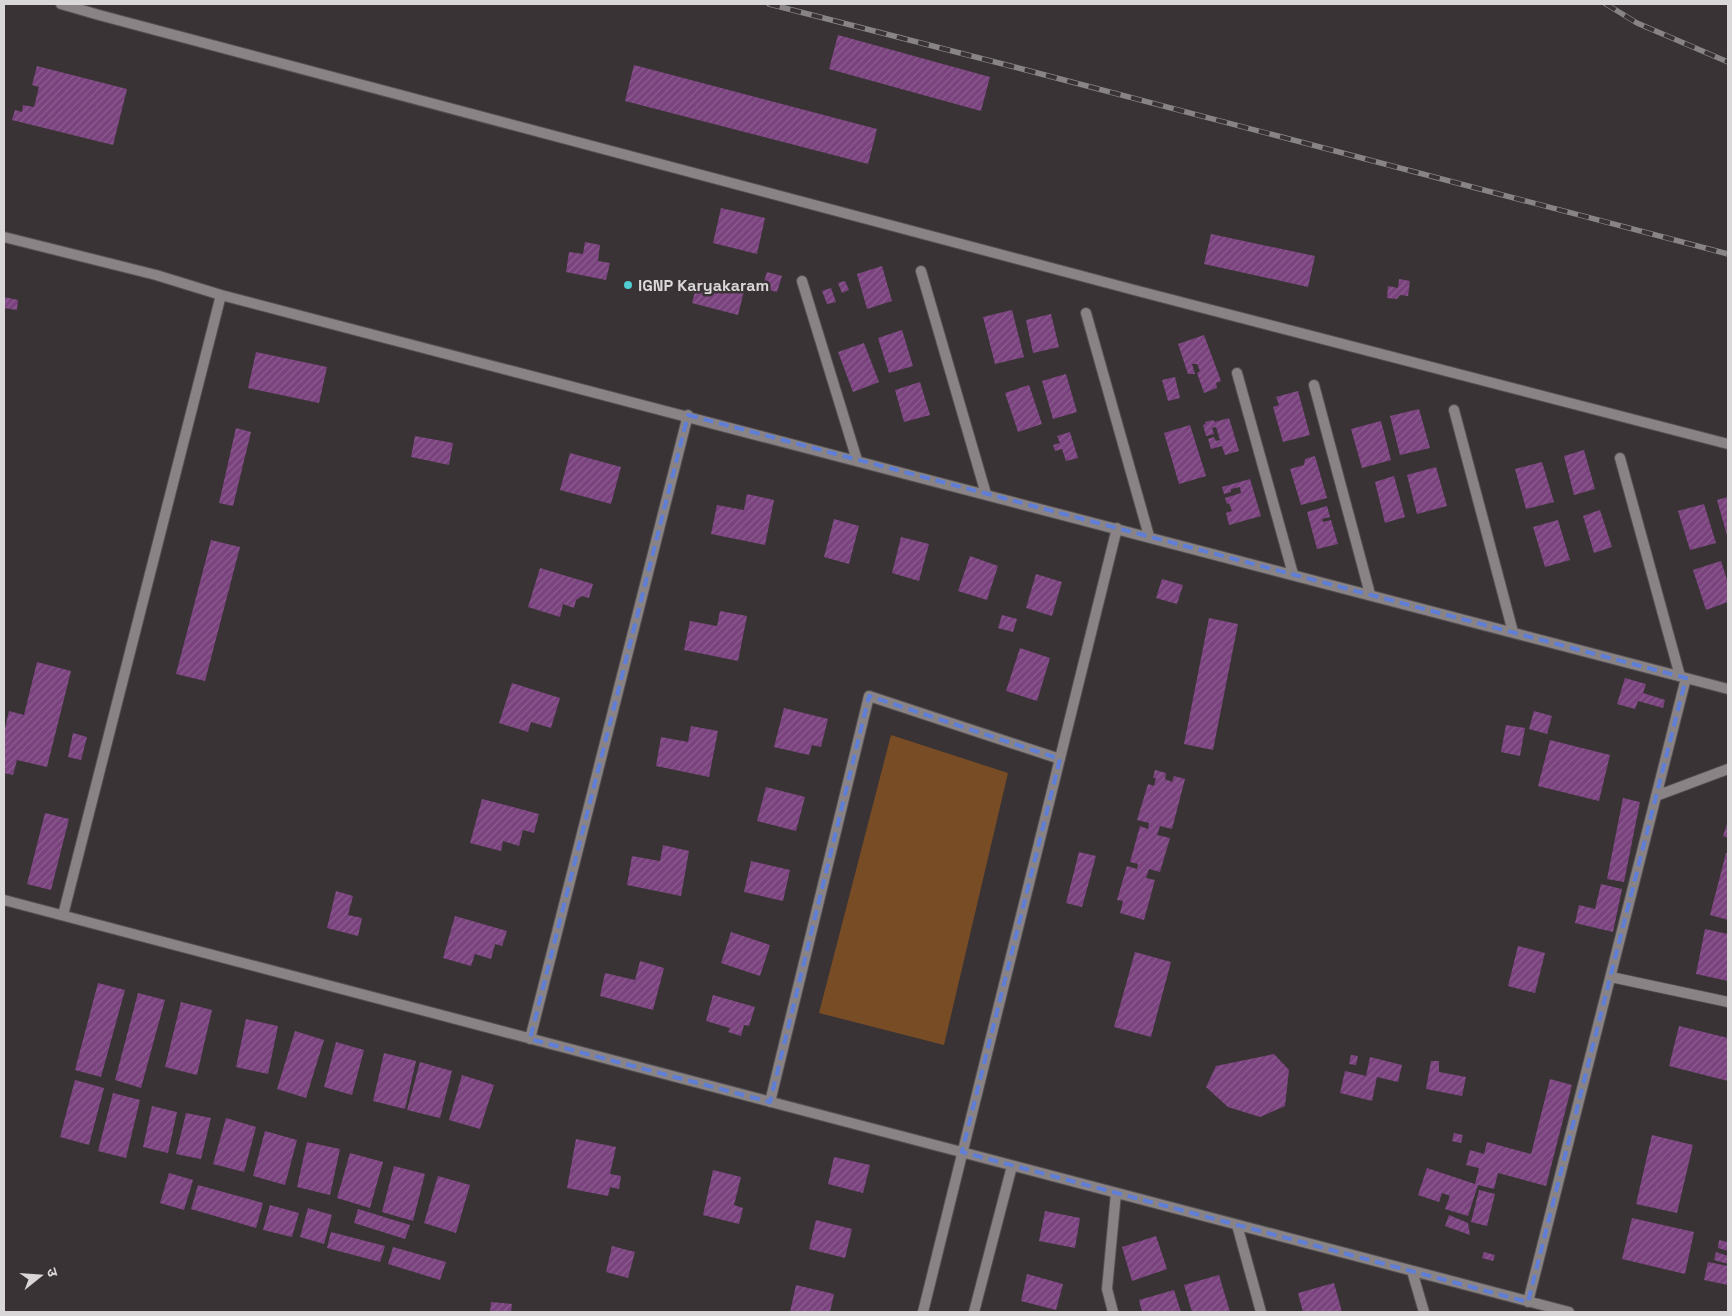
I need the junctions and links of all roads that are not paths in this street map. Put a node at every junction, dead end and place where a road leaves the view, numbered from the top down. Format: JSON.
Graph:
{"nodes":[{"id":1,"x":61,"y":4,"type":"edge"},
{"id":2,"x":4,"y":237,"type":"edge"},
{"id":3,"x":922,"y":272,"type":"dead end"},
{"id":4,"x":802,"y":281,"type":"dead end"},
{"id":5,"x":221,"y":294,"type":"junction"},
{"id":6,"x":1086,"y":313,"type":"dead end"},
{"id":7,"x":1237,"y":373,"type":"dead end"},
{"id":8,"x":1314,"y":386,"type":"dead end"},
{"id":9,"x":1454,"y":410,"type":"dead end"},
{"id":10,"x":688,"y":416,"type":"junction"},
{"id":11,"x":1728,"y":444,"type":"edge"},
{"id":12,"x":1620,"y":458,"type":"dead end"},
{"id":13,"x":858,"y":460,"type":"junction"},
{"id":14,"x":986,"y":494,"type":"junction"},
{"id":15,"x":1117,"y":528,"type":"junction"},
{"id":16,"x":1150,"y":536,"type":"junction"},
{"id":17,"x":1293,"y":574,"type":"junction"},
{"id":18,"x":1370,"y":594,"type":"junction"},
{"id":19,"x":1513,"y":632,"type":"junction"},
{"id":20,"x":1683,"y":677,"type":"junction"},
{"id":21,"x":1728,"y":689,"type":"edge"},
{"id":22,"x":1060,"y":759,"type":"junction"},
{"id":23,"x":1728,"y":769,"type":"edge"},
{"id":24,"x":1656,"y":796,"type":"junction"},
{"id":25,"x":4,"y":900,"type":"edge"},
{"id":26,"x":63,"y":915,"type":"junction"},
{"id":27,"x":1611,"y":977,"type":"junction"},
{"id":28,"x":1728,"y":1002,"type":"edge"},
{"id":29,"x":530,"y":1039,"type":"junction"},
{"id":30,"x":770,"y":1102,"type":"junction"},
{"id":31,"x":962,"y":1152,"type":"junction"},
{"id":32,"x":1012,"y":1166,"type":"junction"},
{"id":33,"x":1116,"y":1193,"type":"junction"},
{"id":34,"x":1238,"y":1225,"type":"junction"},
{"id":35,"x":1412,"y":1271,"type":"junction"},
{"id":36,"x":1528,"y":1302,"type":"junction"},
{"id":37,"x":923,"y":1312,"type":"edge"},
{"id":38,"x":974,"y":1312,"type":"edge"},
{"id":39,"x":1112,"y":1312,"type":"edge"},
{"id":40,"x":1261,"y":1312,"type":"edge"},
{"id":41,"x":1424,"y":1312,"type":"edge"},
{"id":42,"x":1569,"y":1312,"type":"edge"}],
"edges":[{"from":1,"to":11,"type":"street"},
{"from":2,"to":5,"type":"street"},
{"from":3,"to":14,"type":"street"},
{"from":4,"to":13,"type":"street"},
{"from":5,"to":10,"type":"street"},
{"from":5,"to":26,"type":"street"},
{"from":6,"to":16,"type":"street"},
{"from":7,"to":17,"type":"street"},
{"from":8,"to":18,"type":"street"},
{"from":9,"to":19,"type":"street"},
{"from":10,"to":13,"type":"street"},
{"from":10,"to":29,"type":"street"},
{"from":12,"to":20,"type":"street"},
{"from":13,"to":14,"type":"street"},
{"from":14,"to":15,"type":"street"},
{"from":15,"to":16,"type":"street"},
{"from":15,"to":22,"type":"street"},
{"from":16,"to":17,"type":"street"},
{"from":17,"to":18,"type":"street"},
{"from":18,"to":19,"type":"street"},
{"from":19,"to":20,"type":"street"},
{"from":20,"to":21,"type":"street"},
{"from":20,"to":24,"type":"street"},
{"from":22,"to":30,"type":"street"},
{"from":22,"to":31,"type":"street"},
{"from":23,"to":24,"type":"street"},
{"from":24,"to":27,"type":"street"},
{"from":25,"to":26,"type":"street"},
{"from":26,"to":29,"type":"street"},
{"from":27,"to":28,"type":"street"},
{"from":27,"to":36,"type":"street"},
{"from":29,"to":30,"type":"street"},
{"from":30,"to":31,"type":"street"},
{"from":31,"to":32,"type":"street"},
{"from":31,"to":37,"type":"street"},
{"from":32,"to":33,"type":"street"},
{"from":32,"to":38,"type":"street"},
{"from":33,"to":34,"type":"street"},
{"from":33,"to":39,"type":"street"},
{"from":34,"to":35,"type":"street"},
{"from":34,"to":40,"type":"street"},
{"from":35,"to":36,"type":"street"},
{"from":35,"to":41,"type":"street"},
{"from":36,"to":42,"type":"street"}]}
